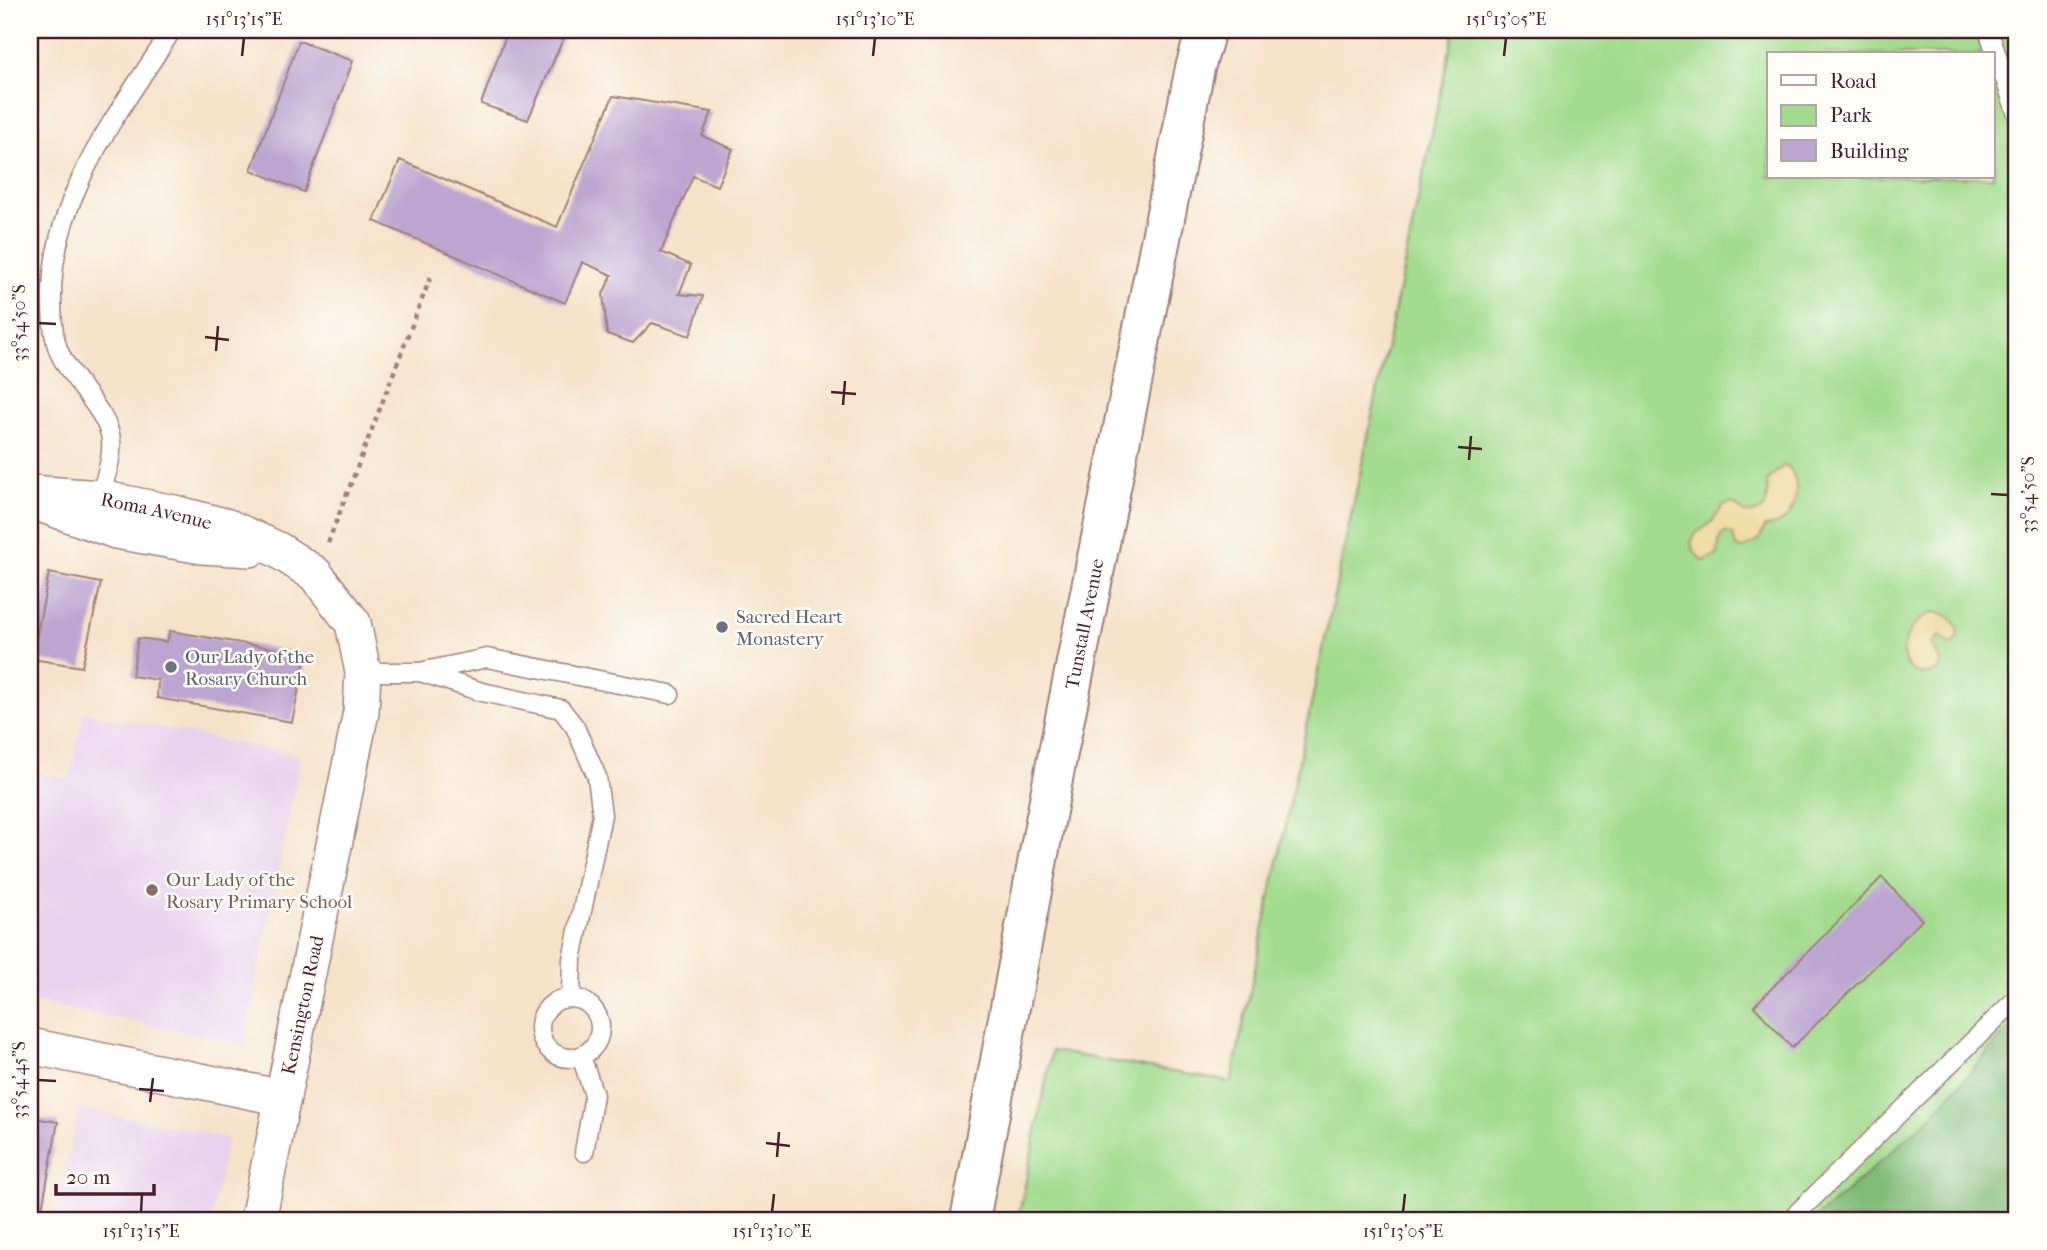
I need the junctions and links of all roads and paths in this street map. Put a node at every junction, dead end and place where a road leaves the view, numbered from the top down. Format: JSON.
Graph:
{"nodes":[{"id":1,"x":172,"y":30,"type":"edge"},
{"id":2,"x":1206,"y":30,"type":"edge"},
{"id":3,"x":1987,"y":30,"type":"edge"},
{"id":4,"x":2017,"y":114,"type":"edge"},
{"id":5,"x":431,"y":276,"type":"dead end"},
{"id":6,"x":30,"y":493,"type":"edge"},
{"id":7,"x":100,"y":498,"type":"junction"},
{"id":8,"x":30,"y":500,"type":"edge"},
{"id":9,"x":341,"y":510,"type":"dead end"},
{"id":10,"x":278,"y":550,"type":"junction"},
{"id":11,"x":353,"y":623,"type":"joint"},
{"id":12,"x":363,"y":672,"type":"junction"},
{"id":13,"x":419,"y":672,"type":"junction"},
{"id":14,"x":670,"y":694,"type":"dead end"},
{"id":15,"x":571,"y":997,"type":"junction"},
{"id":16,"x":2017,"y":998,"type":"edge"},
{"id":17,"x":30,"y":1046,"type":"edge"},
{"id":18,"x":581,"y":1056,"type":"junction"},
{"id":19,"x":283,"y":1098,"type":"junction"},
{"id":20,"x":584,"y":1152,"type":"dead end"},
{"id":21,"x":258,"y":1220,"type":"edge"},
{"id":22,"x":970,"y":1220,"type":"edge"},
{"id":23,"x":1790,"y":1220,"type":"edge"}],
"edges":[{"from":1,"to":7,"type":"lane"},
{"from":2,"to":22,"type":"street","name":"Tunstall Avenue"},
{"from":3,"to":4,"type":"lane"},
{"from":5,"to":9,"type":"path"},
{"from":6,"to":7,"type":"street","name":"Roma Avenue"},
{"from":7,"to":10,"type":"street","name":"Roma Avenue"},
{"from":8,"to":10,"type":"street","name":"Roma Avenue"},
{"from":10,"to":11,"type":"street","name":"Roma Avenue"},
{"from":11,"to":12,"type":"street","name":"Kensington Road"},
{"from":12,"to":13,"type":"lane"},
{"from":12,"to":19,"type":"street","name":"Kensington Road"},
{"from":13,"to":14,"type":"lane"},
{"from":13,"to":15,"type":"lane"},
{"from":15,"to":18,"type":"lane"},
{"from":15,"to":18,"type":"lane"},
{"from":16,"to":23,"type":"lane"},
{"from":17,"to":19,"type":"street"},
{"from":18,"to":20,"type":"lane"},
{"from":19,"to":21,"type":"street","name":"Kensington Road"}]}
